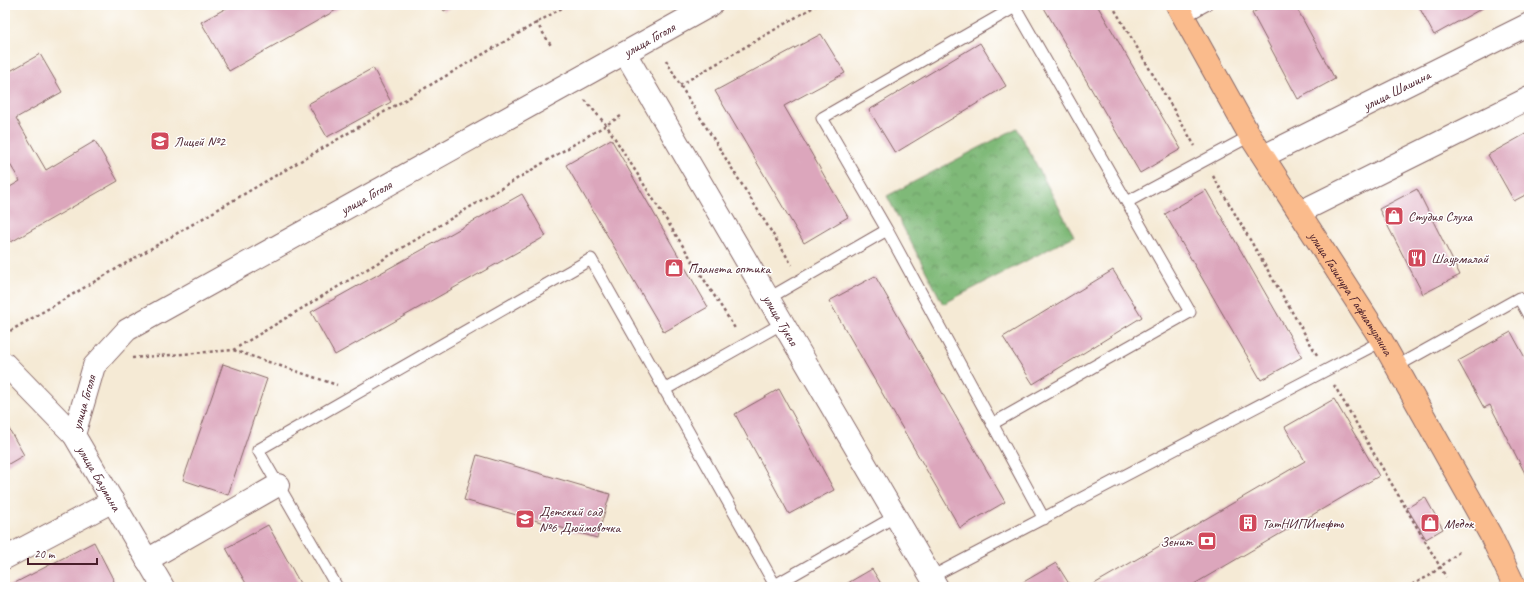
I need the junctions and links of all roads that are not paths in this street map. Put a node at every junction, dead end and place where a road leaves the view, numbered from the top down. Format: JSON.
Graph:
{"nodes":[{"id":1,"x":711,"y":5,"type":"edge"},
{"id":2,"x":1206,"y":5,"type":"edge"},
{"id":3,"x":1017,"y":6,"type":"edge"},
{"id":4,"x":1180,"y":11,"type":"edge"},
{"id":5,"x":1529,"y":24,"type":"edge"},
{"id":6,"x":625,"y":53,"type":"junction"},
{"id":7,"x":1529,"y":98,"type":"edge"},
{"id":8,"x":1250,"y":136,"type":"junction"},
{"id":9,"x":1264,"y":156,"type":"junction"},
{"id":10,"x":1127,"y":202,"type":"junction"},
{"id":11,"x":1300,"y":212,"type":"junction"},
{"id":12,"x":887,"y":230,"type":"junction"},
{"id":13,"x":769,"y":298,"type":"junction"},
{"id":14,"x":1529,"y":316,"type":"edge"},
{"id":15,"x":783,"y":323,"type":"junction"},
{"id":16,"x":1382,"y":341,"type":"junction"},
{"id":17,"x":5,"y":364,"type":"edge"},
{"id":18,"x":1396,"y":366,"type":"junction"},
{"id":19,"x":664,"y":390,"type":"junction"},
{"id":20,"x":992,"y":424,"type":"junction"},
{"id":21,"x":74,"y":435,"type":"junction"},
{"id":22,"x":278,"y":485,"type":"junction"},
{"id":23,"x":113,"y":501,"type":"junction"},
{"id":24,"x":896,"y":516,"type":"junction"},
{"id":25,"x":1044,"y":519,"type":"junction"},
{"id":26,"x":5,"y":558,"type":"edge"},
{"id":27,"x":147,"y":560,"type":"junction"},
{"id":28,"x":934,"y":582,"type":"edge"},
{"id":29,"x":775,"y":586,"type":"edge"},
{"id":30,"x":163,"y":587,"type":"edge"},
{"id":31,"x":337,"y":587,"type":"edge"},
{"id":32,"x":1516,"y":587,"type":"edge"}],
"edges":[{"from":1,"to":6,"type":"street","name":"улица Гоголя"},
{"from":2,"to":4,"type":"lane"},
{"from":3,"to":10,"type":"lane"},
{"from":3,"to":12,"type":"lane"},
{"from":4,"to":8,"type":"main road","name":"улица Газинура Гафиатуллина"},
{"from":5,"to":9,"type":"street","name":"улица Шашина"},
{"from":6,"to":13,"type":"street","name":"улица Тукая"},
{"from":6,"to":21,"type":"street","name":"улица Гоголя"},
{"from":7,"to":11,"type":"street"},
{"from":8,"to":9,"type":"main road","name":"улица Газинура Гафиатуллина"},
{"from":8,"to":10,"type":"lane"},
{"from":9,"to":11,"type":"main road","name":"улица Газинура Гафиатуллина"},
{"from":10,"to":20,"type":"lane"},
{"from":11,"to":16,"type":"main road","name":"улица Газинура Гафиатуллина"},
{"from":12,"to":13,"type":"lane"},
{"from":12,"to":20,"type":"lane"},
{"from":13,"to":15,"type":"street","name":"улица Тукая"},
{"from":14,"to":18,"type":"lane"},
{"from":15,"to":19,"type":"lane"},
{"from":15,"to":24,"type":"street","name":"улица Тукая"},
{"from":16,"to":18,"type":"main road","name":"улица Газинура Гафиатуллина"},
{"from":16,"to":25,"type":"lane"},
{"from":17,"to":21,"type":"street","name":"улица Баумана"},
{"from":18,"to":32,"type":"main road","name":"улица Газинура Гафиатуллина"},
{"from":19,"to":22,"type":"lane"},
{"from":19,"to":29,"type":"lane"},
{"from":20,"to":25,"type":"lane"},
{"from":21,"to":23,"type":"street","name":"улица Баумана"},
{"from":22,"to":27,"type":"street"},
{"from":22,"to":31,"type":"lane"},
{"from":23,"to":26,"type":"street"},
{"from":23,"to":27,"type":"street","name":"улица Баумана"},
{"from":24,"to":28,"type":"street","name":"улица Тукая"},
{"from":24,"to":29,"type":"lane"},
{"from":25,"to":28,"type":"lane"},
{"from":27,"to":30,"type":"street","name":"улица Баумана"}]}
